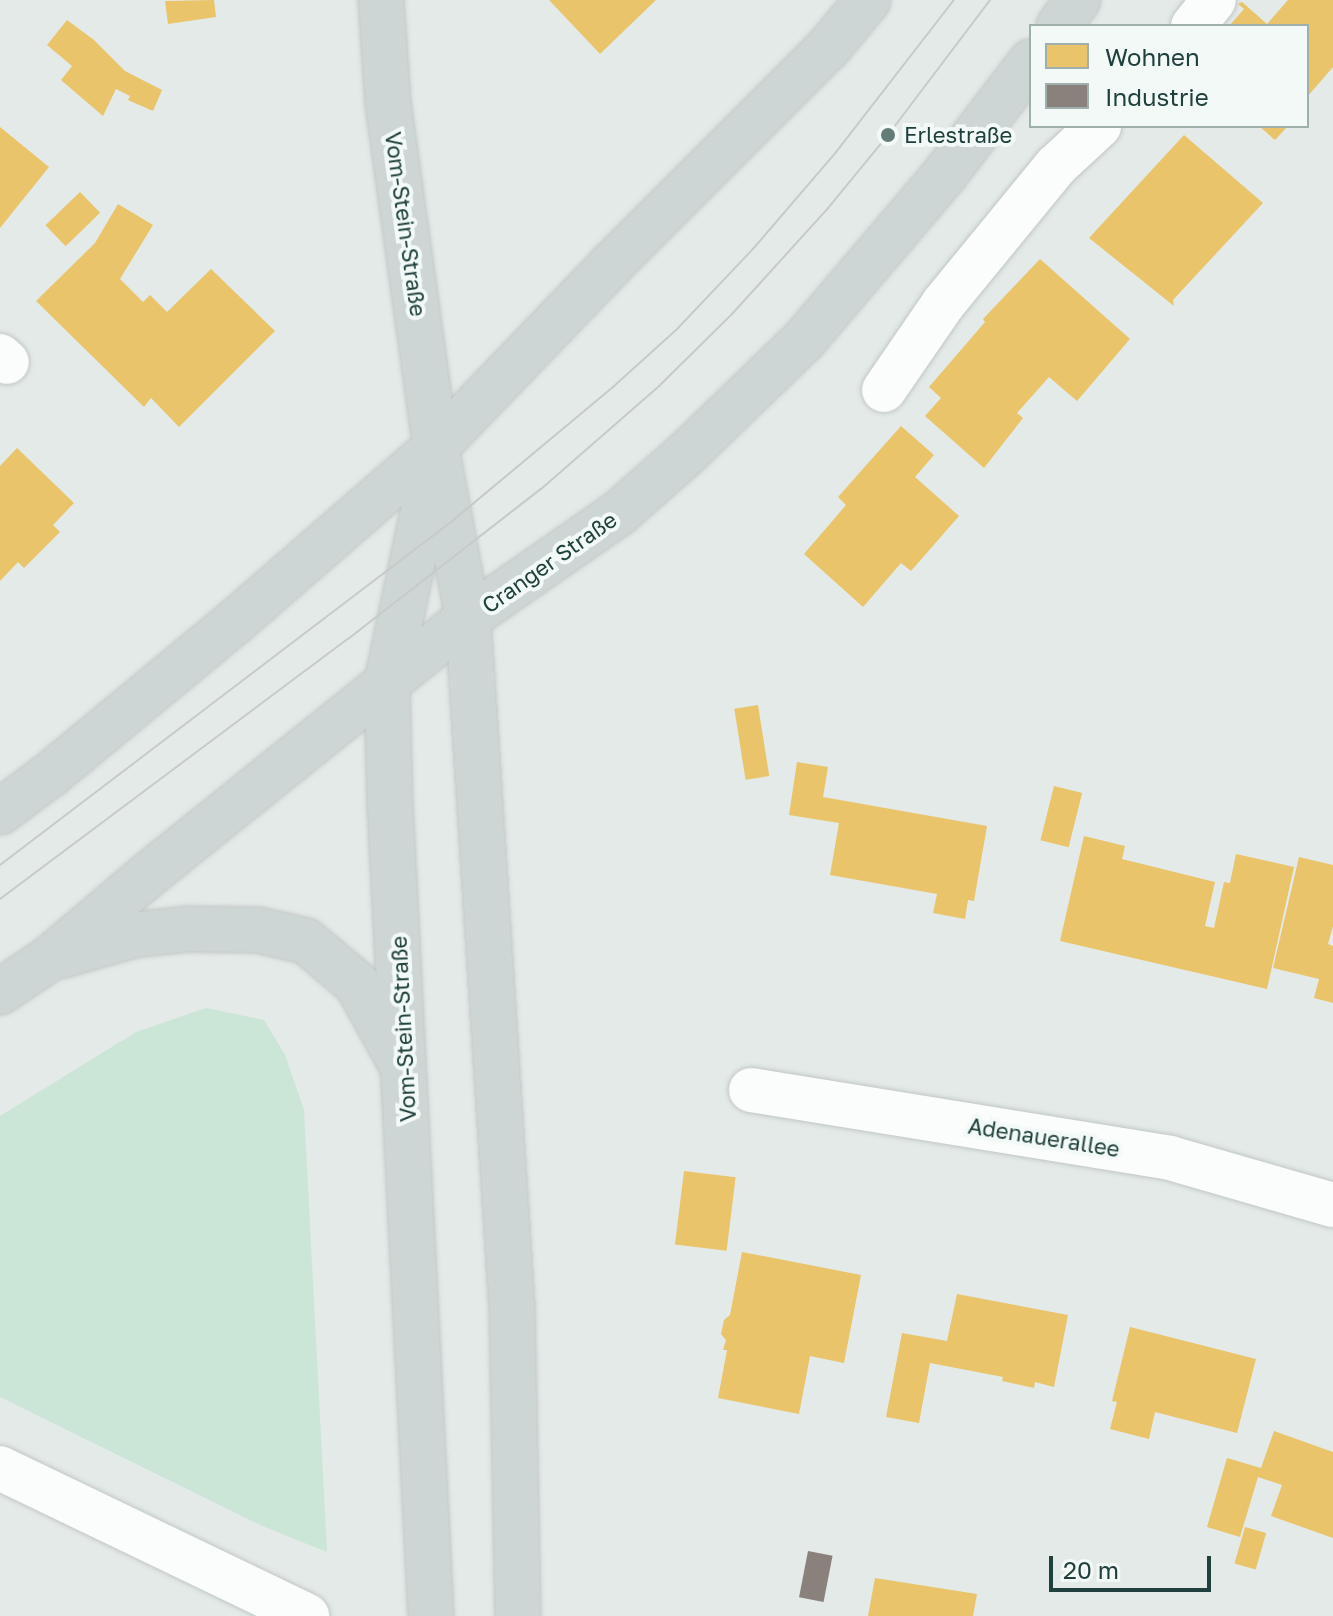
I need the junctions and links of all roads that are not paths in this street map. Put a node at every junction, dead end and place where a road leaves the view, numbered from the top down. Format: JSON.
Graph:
{"nodes":[{"id":1,"x":381,"y":0,"type":"edge"},
{"id":2,"x":868,"y":0,"type":"edge"},
{"id":3,"x":1078,"y":0,"type":"edge"},
{"id":4,"x":1214,"y":0,"type":"edge"},
{"id":5,"x":1060,"y":24,"type":"edge"},
{"id":6,"x":1195,"y":24,"type":"edge"},
{"id":7,"x":1029,"y":65,"type":"edge"},
{"id":8,"x":1097,"y":128,"type":"edge"},
{"id":9,"x":884,"y":390,"type":"dead end"},
{"id":10,"x":436,"y":447,"type":"junction"},
{"id":11,"x":468,"y":618,"type":"junction"},
{"id":12,"x":387,"y":682,"type":"junction"},
{"id":13,"x":0,"y":812,"type":"edge"},
{"id":14,"x":49,"y":959,"type":"junction"},
{"id":15,"x":0,"y":992,"type":"edge"},
{"id":16,"x":405,"y":1071,"type":"junction"},
{"id":17,"x":751,"y":1090,"type":"dead end"},
{"id":18,"x":1333,"y":1205,"type":"edge"},
{"id":19,"x":0,"y":1468,"type":"edge"},
{"id":20,"x":307,"y":1616,"type":"edge"},
{"id":21,"x":431,"y":1616,"type":"edge"},
{"id":22,"x":518,"y":1616,"type":"edge"}],
"edges":[{"from":1,"to":10,"type":"main road","name":"Vom-Stein-Straße"},
{"from":2,"to":10,"type":"main road"},
{"from":3,"to":5,"type":"main road"},
{"from":4,"to":6,"type":"street"},
{"from":7,"to":11,"type":"main road","name":"Cranger Straße"},
{"from":8,"to":9,"type":"street"},
{"from":10,"to":11,"type":"main road","name":"Vom-Stein-Straße"},
{"from":10,"to":12,"type":"main road","name":"Vom-Stein-Straße"},
{"from":10,"to":13,"type":"main road"},
{"from":11,"to":12,"type":"main road","name":"Cranger Straße"},
{"from":11,"to":22,"type":"main road","name":"Vom-Stein-Straße"},
{"from":12,"to":14,"type":"main road","name":"Cranger Straße"},
{"from":12,"to":16,"type":"main road","name":"Vom-Stein-Straße"},
{"from":14,"to":15,"type":"main road","name":"Cranger Straße"},
{"from":14,"to":16,"type":"main road"},
{"from":16,"to":21,"type":"main road","name":"Vom-Stein-Straße"},
{"from":17,"to":18,"type":"street","name":"Adenauerallee"},
{"from":19,"to":20,"type":"street"}]}
